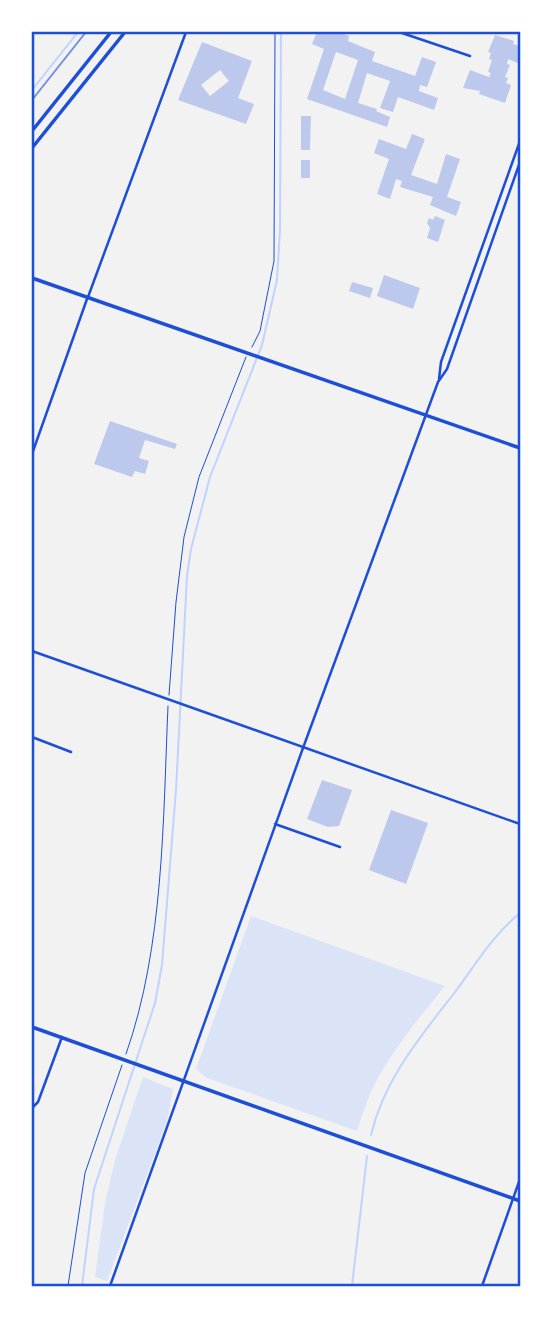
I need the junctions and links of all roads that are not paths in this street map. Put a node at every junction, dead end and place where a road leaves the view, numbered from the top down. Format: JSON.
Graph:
{"nodes":[{"id":1,"x":111,"y":32,"type":"edge"},
{"id":2,"x":125,"y":32,"type":"edge"},
{"id":3,"x":186,"y":32,"type":"edge"},
{"id":4,"x":399,"y":32,"type":"edge"},
{"id":5,"x":470,"y":56,"type":"dead end"},
{"id":6,"x":32,"y":131,"type":"edge"},
{"id":7,"x":520,"y":141,"type":"edge"},
{"id":8,"x":32,"y":148,"type":"edge"},
{"id":9,"x":520,"y":162,"type":"edge"},
{"id":10,"x":32,"y":278,"type":"edge"},
{"id":11,"x":88,"y":297,"type":"junction"},
{"id":12,"x":438,"y":382,"type":"junction"},
{"id":13,"x":426,"y":416,"type":"junction"},
{"id":14,"x":520,"y":448,"type":"edge"},
{"id":15,"x":32,"y":454,"type":"edge"},
{"id":16,"x":32,"y":651,"type":"edge"},
{"id":17,"x":32,"y":737,"type":"edge"},
{"id":18,"x":303,"y":748,"type":"junction"},
{"id":19,"x":71,"y":752,"type":"dead end"},
{"id":20,"x":275,"y":824,"type":"junction"},
{"id":21,"x":520,"y":824,"type":"edge"},
{"id":22,"x":340,"y":847,"type":"dead end"},
{"id":23,"x":32,"y":1027,"type":"edge"},
{"id":24,"x":62,"y":1037,"type":"junction"},
{"id":25,"x":183,"y":1080,"type":"junction"},
{"id":26,"x":32,"y":1108,"type":"edge"},
{"id":27,"x":520,"y":1179,"type":"edge"},
{"id":28,"x":513,"y":1198,"type":"junction"},
{"id":29,"x":520,"y":1201,"type":"edge"},
{"id":30,"x":110,"y":1286,"type":"edge"},
{"id":31,"x":482,"y":1286,"type":"edge"}],
"edges":[{"from":1,"to":6,"type":"main road"},
{"from":2,"to":8,"type":"main road"},
{"from":3,"to":11,"type":"street"},
{"from":4,"to":5,"type":"street"},
{"from":7,"to":12,"type":"street"},
{"from":9,"to":12,"type":"street"},
{"from":10,"to":11,"type":"main road"},
{"from":11,"to":13,"type":"main road"},
{"from":11,"to":15,"type":"street"},
{"from":12,"to":13,"type":"street"},
{"from":13,"to":14,"type":"main road"},
{"from":13,"to":18,"type":"street"},
{"from":16,"to":18,"type":"street"},
{"from":17,"to":19,"type":"street"},
{"from":18,"to":20,"type":"street"},
{"from":18,"to":21,"type":"street"},
{"from":20,"to":22,"type":"street"},
{"from":20,"to":25,"type":"street"},
{"from":23,"to":24,"type":"main road"},
{"from":24,"to":25,"type":"main road"},
{"from":24,"to":26,"type":"street"},
{"from":25,"to":28,"type":"main road"},
{"from":25,"to":30,"type":"street"},
{"from":27,"to":28,"type":"street"},
{"from":28,"to":29,"type":"main road"},
{"from":28,"to":31,"type":"street"}]}
